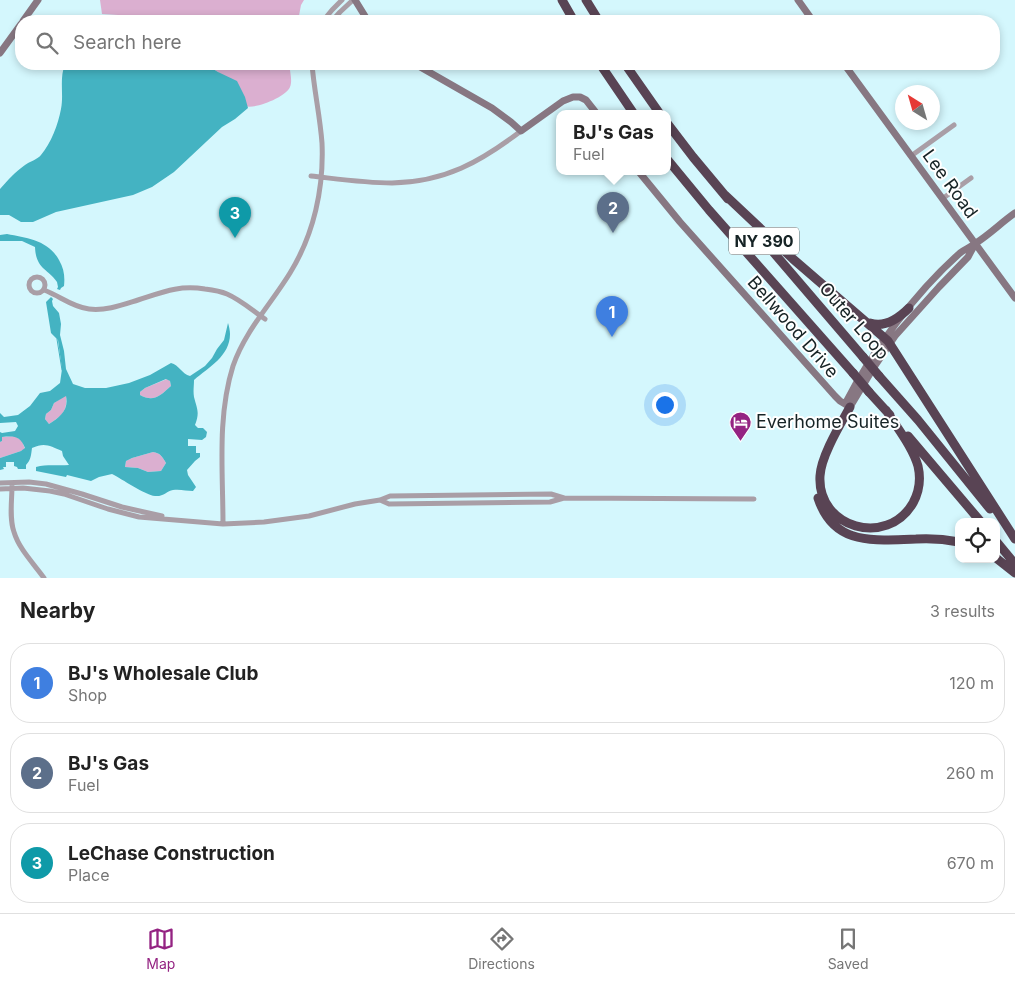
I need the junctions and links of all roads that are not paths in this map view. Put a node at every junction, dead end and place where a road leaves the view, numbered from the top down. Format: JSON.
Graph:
{"nodes":[{"id":1,"x":38,"y":0,"type":"edge"},
{"id":2,"x":342,"y":0,"type":"edge"},
{"id":3,"x":354,"y":0,"type":"edge"},
{"id":4,"x":562,"y":0,"type":"edge"},
{"id":5,"x":586,"y":0,"type":"edge"},
{"id":6,"x":798,"y":0,"type":"edge"},
{"id":7,"x":27,"y":15,"type":"edge"},
{"id":8,"x":328,"y":15,"type":"edge"},
{"id":9,"x":337,"y":15,"type":"edge"},
{"id":10,"x":364,"y":15,"type":"edge"},
{"id":11,"x":571,"y":15,"type":"edge"},
{"id":12,"x":595,"y":15,"type":"edge"},
{"id":13,"x":809,"y":15,"type":"edge"},
{"id":14,"x":15,"y":32,"type":"edge"},
{"id":15,"x":0,"y":53,"type":"edge"},
{"id":16,"x":314,"y":70,"type":"edge"},
{"id":17,"x":426,"y":70,"type":"edge"},
{"id":18,"x":604,"y":70,"type":"edge"},
{"id":19,"x":629,"y":70,"type":"edge"},
{"id":20,"x":848,"y":70,"type":"edge"},
{"id":21,"x":594,"y":110,"type":"edge"},
{"id":22,"x":631,"y":110,"type":"edge"},
{"id":23,"x":657,"y":110,"type":"edge"},
{"id":24,"x":954,"y":125,"type":"dead end"},
{"id":25,"x":671,"y":128,"type":"edge"},
{"id":26,"x":521,"y":131,"type":"junction"},
{"id":27,"x":911,"y":156,"type":"junction"},
{"id":28,"x":671,"y":164,"type":"edge"},
{"id":29,"x":641,"y":175,"type":"edge"},
{"id":30,"x":311,"y":176,"type":"dead end"},
{"id":31,"x":321,"y":177,"type":"junction"},
{"id":32,"x":970,"y":178,"type":"dead end"},
{"id":33,"x":724,"y":196,"type":"junction"},
{"id":34,"x":942,"y":199,"type":"junction"},
{"id":35,"x":1015,"y":212,"type":"edge"},
{"id":36,"x":975,"y":244,"type":"junction"},
{"id":37,"x":44,"y":290,"type":"dead end"},
{"id":38,"x":1015,"y":298,"type":"edge"},
{"id":39,"x":909,"y":308,"type":"junction"},
{"id":40,"x":260,"y":316,"type":"junction"},
{"id":41,"x":266,"y":319,"type":"dead end"},
{"id":42,"x":866,"y":321,"type":"junction"},
{"id":43,"x":888,"y":341,"type":"junction"},
{"id":44,"x":847,"y":406,"type":"junction"},
{"id":45,"x":886,"y":410,"type":"junction"},
{"id":46,"x":0,"y":483,"type":"edge"},
{"id":47,"x":12,"y":485,"type":"junction"},
{"id":48,"x":0,"y":489,"type":"edge"},
{"id":49,"x":754,"y":499,"type":"dead end"},
{"id":50,"x":977,"y":518,"type":"edge"},
{"id":51,"x":222,"y":524,"type":"junction"},
{"id":52,"x":1015,"y":540,"type":"edge"},
{"id":53,"x":955,"y":542,"type":"edge"},
{"id":54,"x":1000,"y":546,"type":"edge"},
{"id":55,"x":1000,"y":561,"type":"edge"},
{"id":56,"x":1015,"y":564,"type":"edge"},
{"id":57,"x":1015,"y":573,"type":"edge"},
{"id":58,"x":44,"y":578,"type":"edge"}],
"edges":[{"from":1,"to":7,"type":"street"},
{"from":2,"to":8,"type":"street"},
{"from":3,"to":9,"type":"street"},
{"from":3,"to":10,"type":"street"},
{"from":4,"to":11,"type":"highway"},
{"from":5,"to":12,"type":"highway"},
{"from":6,"to":13,"type":"street"},
{"from":14,"to":15,"type":"street"},
{"from":16,"to":31,"type":"street"},
{"from":17,"to":26,"type":"street"},
{"from":18,"to":22,"type":"highway"},
{"from":19,"to":23,"type":"highway"},
{"from":20,"to":27,"type":"street","name":"Lee Road"},
{"from":21,"to":26,"type":"street"},
{"from":24,"to":27,"type":"street"},
{"from":25,"to":33,"type":"highway","name":"Outer Loop","number":"NY 390"},
{"from":26,"to":31,"type":"street"},
{"from":27,"to":34,"type":"street","name":"Lee Road"},
{"from":28,"to":45,"type":"highway","name":"Outer Loop","number":"NY 390","bridge":true},
{"from":29,"to":44,"type":"street","name":"Bellwood Drive"},
{"from":30,"to":31,"type":"street"},
{"from":31,"to":40,"type":"street"},
{"from":32,"to":34,"type":"street"},
{"from":33,"to":42,"type":"highway"},
{"from":33,"to":52,"type":"highway","name":"Outer Loop","number":"NY 390","bridge":true},
{"from":34,"to":36,"type":"street","name":"Lee Road"},
{"from":35,"to":36,"type":"street"},
{"from":36,"to":38,"type":"street","name":"Lee Road"},
{"from":36,"to":39,"type":"street"},
{"from":36,"to":43,"type":"street"},
{"from":37,"to":40,"type":"street"},
{"from":39,"to":42,"type":"highway"},
{"from":39,"to":43,"type":"street"},
{"from":40,"to":41,"type":"street"},
{"from":40,"to":51,"type":"street"},
{"from":42,"to":43,"type":"highway"},
{"from":43,"to":44,"type":"street"},
{"from":43,"to":52,"type":"highway"},
{"from":44,"to":45,"type":"highway"},
{"from":44,"to":53,"type":"highway"},
{"from":45,"to":50,"type":"highway","name":"Outer Loop","number":"NY 390"},
{"from":46,"to":47,"type":"street"},
{"from":47,"to":48,"type":"street"},
{"from":47,"to":51,"type":"street"},
{"from":47,"to":58,"type":"street"},
{"from":49,"to":51,"type":"street"},
{"from":54,"to":56,"type":"highway"},
{"from":55,"to":57,"type":"highway"}]}
